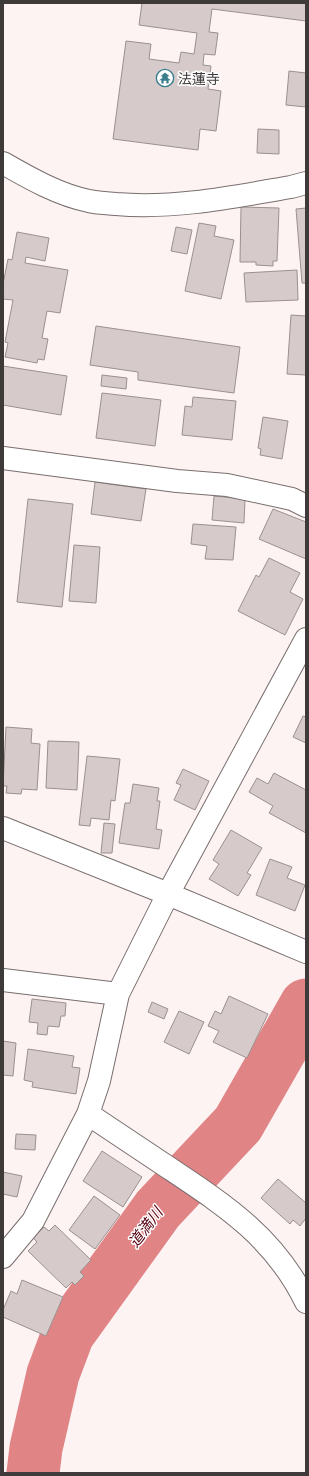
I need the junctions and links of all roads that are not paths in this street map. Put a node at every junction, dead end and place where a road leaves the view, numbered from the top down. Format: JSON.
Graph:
{"nodes":[{"id":1,"x":3,"y":162,"type":"edge"},
{"id":2,"x":306,"y":182,"type":"edge"},
{"id":3,"x":3,"y":458,"type":"edge"},
{"id":4,"x":306,"y":506,"type":"edge"},
{"id":5,"x":306,"y":639,"type":"edge"},
{"id":6,"x":3,"y":828,"type":"edge"},
{"id":7,"x":168,"y":894,"type":"junction"},
{"id":8,"x":306,"y":952,"type":"edge"},
{"id":9,"x":3,"y":980,"type":"edge"},
{"id":10,"x":118,"y":994,"type":"junction"},
{"id":11,"x":88,"y":1114,"type":"junction"},
{"id":12,"x":3,"y":1257,"type":"edge"},
{"id":13,"x":306,"y":1302,"type":"edge"}],
"edges":[{"from":1,"to":2,"type":"street"},
{"from":3,"to":4,"type":"street"},
{"from":5,"to":7,"type":"street"},
{"from":6,"to":7,"type":"street"},
{"from":7,"to":8,"type":"street"},
{"from":7,"to":10,"type":"street"},
{"from":9,"to":10,"type":"street"},
{"from":10,"to":11,"type":"street"},
{"from":11,"to":12,"type":"street"},
{"from":11,"to":13,"type":"street"}]}
